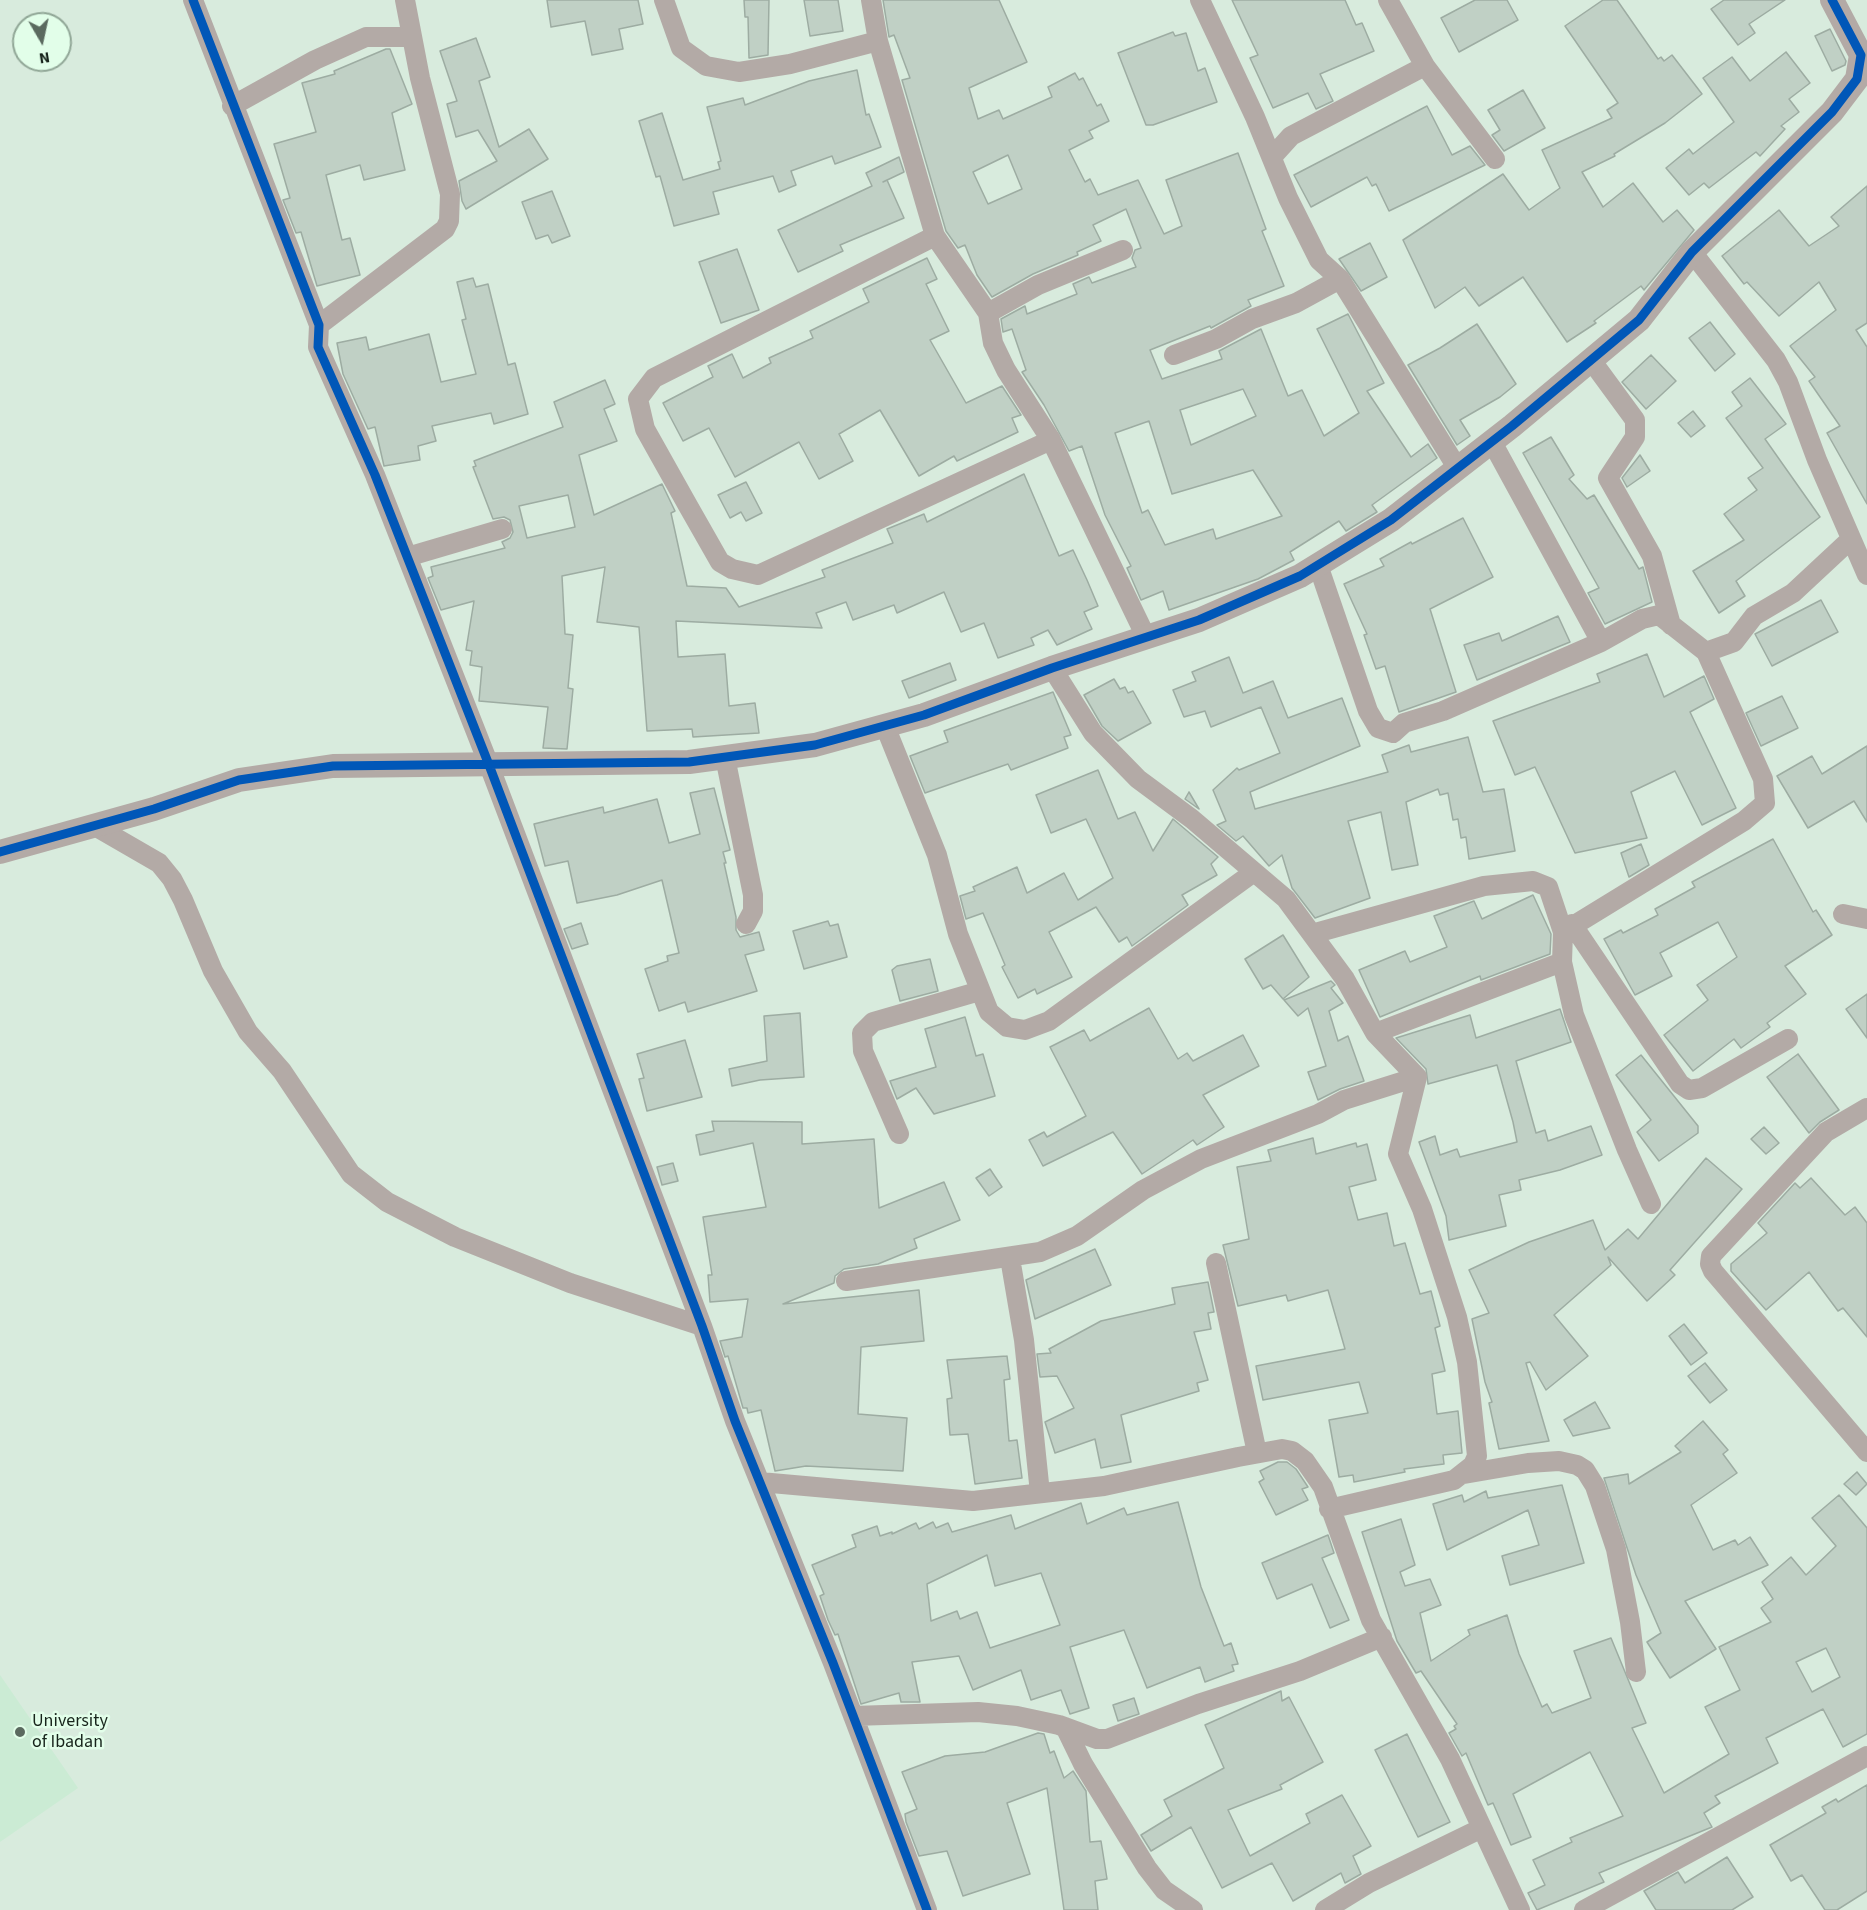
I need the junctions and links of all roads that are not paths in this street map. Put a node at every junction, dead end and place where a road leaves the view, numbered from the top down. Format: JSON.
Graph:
{"nodes":[{"id":1,"x":193,"y":0,"type":"edge"},
{"id":2,"x":405,"y":0,"type":"edge"},
{"id":3,"x":664,"y":0,"type":"edge"},
{"id":4,"x":871,"y":0,"type":"edge"},
{"id":5,"x":1200,"y":0,"type":"edge"},
{"id":6,"x":1388,"y":0,"type":"edge"},
{"id":7,"x":1832,"y":0,"type":"edge"},
{"id":8,"x":412,"y":37,"type":"junction"},
{"id":9,"x":878,"y":41,"type":"junction"},
{"id":10,"x":1425,"y":66,"type":"junction"},
{"id":11,"x":1864,"y":73,"type":"edge"},
{"id":12,"x":232,"y":106,"type":"junction"},
{"id":13,"x":1272,"y":157,"type":"junction"},
{"id":14,"x":1495,"y":159,"type":"dead end"},
{"id":15,"x":935,"y":236,"type":"junction"},
{"id":16,"x":1124,"y":250,"type":"dead end"},
{"id":17,"x":1692,"y":252,"type":"junction"},
{"id":18,"x":1340,"y":279,"type":"junction"},
{"id":19,"x":988,"y":313,"type":"junction"},
{"id":20,"x":319,"y":325,"type":"junction"},
{"id":21,"x":1174,"y":356,"type":"dead end"},
{"id":22,"x":1591,"y":360,"type":"junction"},
{"id":23,"x":1051,"y":440,"type":"junction"},
{"id":24,"x":1492,"y":442,"type":"junction"},
{"id":25,"x":1458,"y":469,"type":"junction"},
{"id":26,"x":502,"y":529,"type":"dead end"},
{"id":27,"x":1851,"y":539,"type":"junction"},
{"id":28,"x":407,"y":557,"type":"junction"},
{"id":29,"x":1318,"y":565,"type":"junction"},
{"id":30,"x":1867,"y":575,"type":"edge"},
{"id":31,"x":1671,"y":626,"type":"junction"},
{"id":32,"x":1146,"y":637,"type":"junction"},
{"id":33,"x":1601,"y":642,"type":"junction"},
{"id":34,"x":1706,"y":652,"type":"junction"},
{"id":35,"x":1052,"y":668,"type":"junction"},
{"id":36,"x":885,"y":726,"type":"junction"},
{"id":37,"x":725,"y":757,"type":"junction"},
{"id":38,"x":489,"y":765,"type":"junction"},
{"id":39,"x":95,"y":826,"type":"junction"},
{"id":40,"x":0,"y":852,"type":"edge"},
{"id":41,"x":1254,"y":872,"type":"junction"},
{"id":42,"x":1843,"y":914,"type":"dead end"},
{"id":43,"x":1867,"y":919,"type":"edge"},
{"id":44,"x":746,"y":924,"type":"dead end"},
{"id":45,"x":1567,"y":928,"type":"junction"},
{"id":46,"x":1312,"y":934,"type":"junction"},
{"id":47,"x":1562,"y":962,"type":"junction"},
{"id":48,"x":980,"y":991,"type":"junction"},
{"id":49,"x":1375,"y":1033,"type":"junction"},
{"id":50,"x":1788,"y":1039,"type":"dead end"},
{"id":51,"x":1417,"y":1077,"type":"junction"},
{"id":52,"x":1867,"y":1108,"type":"edge"},
{"id":53,"x":899,"y":1134,"type":"dead end"},
{"id":54,"x":1651,"y":1204,"type":"dead end"},
{"id":55,"x":1010,"y":1258,"type":"junction"},
{"id":56,"x":1216,"y":1263,"type":"dead end"},
{"id":57,"x":846,"y":1281,"type":"dead end"},
{"id":58,"x":702,"y":1326,"type":"junction"},
{"id":59,"x":1867,"y":1452,"type":"edge"},
{"id":60,"x":1257,"y":1453,"type":"junction"},
{"id":61,"x":1464,"y":1474,"type":"junction"},
{"id":62,"x":760,"y":1482,"type":"junction"},
{"id":63,"x":1040,"y":1493,"type":"junction"},
{"id":64,"x":1329,"y":1509,"type":"junction"},
{"id":65,"x":1382,"y":1637,"type":"junction"},
{"id":66,"x":1636,"y":1672,"type":"dead end"},
{"id":67,"x":853,"y":1716,"type":"junction"},
{"id":68,"x":1065,"y":1727,"type":"junction"},
{"id":69,"x":1097,"y":1739,"type":"junction"},
{"id":70,"x":1867,"y":1756,"type":"edge"},
{"id":71,"x":1083,"y":1764,"type":"junction"},
{"id":72,"x":1482,"y":1828,"type":"junction"},
{"id":73,"x":927,"y":1910,"type":"edge"},
{"id":74,"x":1193,"y":1910,"type":"edge"},
{"id":75,"x":1325,"y":1910,"type":"edge"},
{"id":76,"x":1520,"y":1910,"type":"edge"},
{"id":77,"x":1584,"y":1910,"type":"edge"}],
"edges":[{"from":1,"to":12,"type":"street"},
{"from":2,"to":8,"type":"street"},
{"from":3,"to":9,"type":"street"},
{"from":4,"to":9,"type":"street"},
{"from":5,"to":13,"type":"street"},
{"from":6,"to":10,"type":"street"},
{"from":7,"to":11,"type":"street"},
{"from":8,"to":12,"type":"street"},
{"from":8,"to":20,"type":"street"},
{"from":9,"to":15,"type":"street"},
{"from":10,"to":13,"type":"street"},
{"from":10,"to":14,"type":"street"},
{"from":11,"to":17,"type":"street"},
{"from":12,"to":20,"type":"street"},
{"from":13,"to":18,"type":"street"},
{"from":15,"to":19,"type":"street"},
{"from":15,"to":23,"type":"street"},
{"from":16,"to":19,"type":"street"},
{"from":17,"to":22,"type":"street"},
{"from":17,"to":27,"type":"street"},
{"from":18,"to":21,"type":"street"},
{"from":18,"to":25,"type":"street"},
{"from":19,"to":23,"type":"street"},
{"from":20,"to":28,"type":"street"},
{"from":22,"to":24,"type":"street"},
{"from":22,"to":31,"type":"street"},
{"from":23,"to":32,"type":"street"},
{"from":24,"to":25,"type":"street"},
{"from":24,"to":33,"type":"street"},
{"from":25,"to":29,"type":"street"},
{"from":26,"to":28,"type":"street"},
{"from":27,"to":30,"type":"street"},
{"from":27,"to":34,"type":"street"},
{"from":28,"to":38,"type":"street"},
{"from":29,"to":32,"type":"street"},
{"from":29,"to":33,"type":"street"},
{"from":31,"to":33,"type":"street"},
{"from":31,"to":34,"type":"street"},
{"from":32,"to":35,"type":"street"},
{"from":34,"to":45,"type":"street"},
{"from":35,"to":36,"type":"street"},
{"from":35,"to":41,"type":"street"},
{"from":36,"to":37,"type":"street"},
{"from":36,"to":48,"type":"street"},
{"from":37,"to":38,"type":"street"},
{"from":37,"to":44,"type":"street"},
{"from":38,"to":39,"type":"street"},
{"from":38,"to":58,"type":"street"},
{"from":39,"to":40,"type":"street"},
{"from":39,"to":58,"type":"street"},
{"from":41,"to":46,"type":"street"},
{"from":41,"to":48,"type":"street"},
{"from":42,"to":43,"type":"street"},
{"from":45,"to":46,"type":"street"},
{"from":45,"to":47,"type":"street"},
{"from":45,"to":50,"type":"street"},
{"from":46,"to":49,"type":"street"},
{"from":47,"to":49,"type":"street"},
{"from":47,"to":54,"type":"street"},
{"from":48,"to":53,"type":"street"},
{"from":49,"to":51,"type":"street"},
{"from":51,"to":55,"type":"street"},
{"from":51,"to":61,"type":"street"},
{"from":52,"to":59,"type":"street"},
{"from":55,"to":57,"type":"street"},
{"from":55,"to":63,"type":"street"},
{"from":56,"to":60,"type":"street"},
{"from":58,"to":62,"type":"street"},
{"from":60,"to":63,"type":"street"},
{"from":60,"to":64,"type":"street"},
{"from":61,"to":64,"type":"street"},
{"from":61,"to":66,"type":"street"},
{"from":62,"to":63,"type":"street"},
{"from":62,"to":67,"type":"street"},
{"from":64,"to":65,"type":"street"},
{"from":65,"to":69,"type":"street"},
{"from":65,"to":72,"type":"street"},
{"from":67,"to":68,"type":"street"},
{"from":67,"to":73,"type":"street"},
{"from":68,"to":69,"type":"street"},
{"from":68,"to":71,"type":"street"},
{"from":69,"to":71,"type":"street"},
{"from":70,"to":77,"type":"street"},
{"from":71,"to":74,"type":"street"},
{"from":72,"to":75,"type":"street"},
{"from":72,"to":76,"type":"street"}]}
